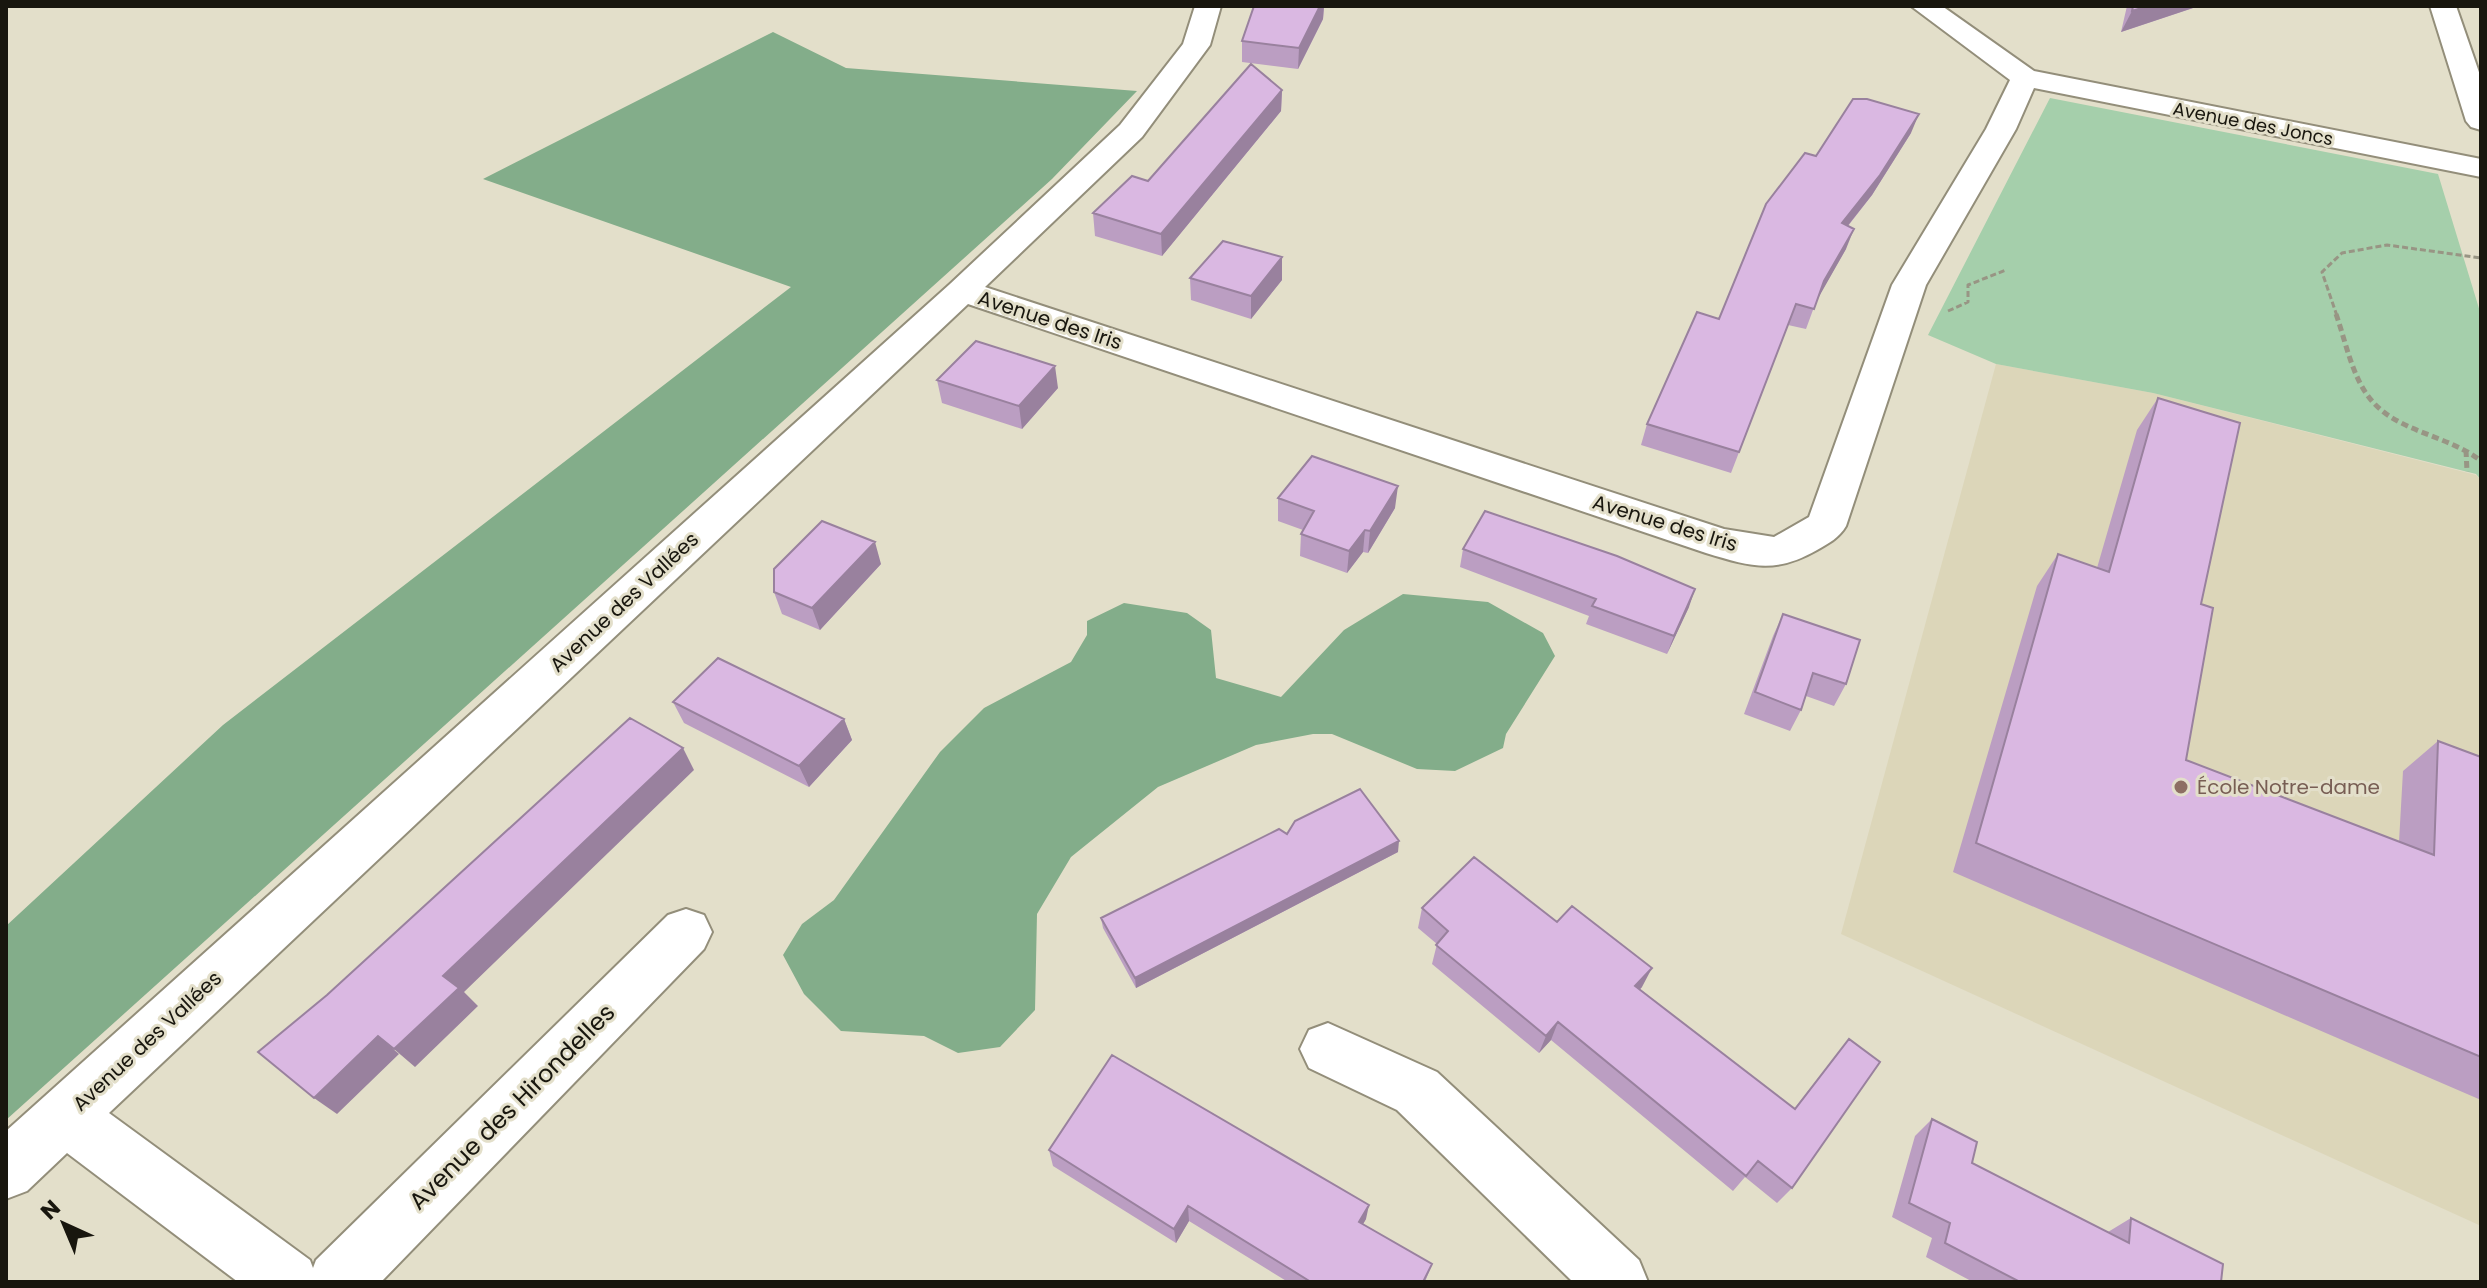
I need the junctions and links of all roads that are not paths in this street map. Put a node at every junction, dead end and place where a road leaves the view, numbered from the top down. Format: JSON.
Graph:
{"nodes":[{"id":1,"x":1208,"y":6,"type":"edge"},
{"id":2,"x":1924,"y":6,"type":"edge"},
{"id":3,"x":2443,"y":6,"type":"edge"},
{"id":4,"x":2025,"y":78,"type":"junction"},
{"id":5,"x":2481,"y":121,"type":"edge"},
{"id":6,"x":2481,"y":168,"type":"edge"},
{"id":7,"x":962,"y":291,"type":"junction"},
{"id":8,"x":686,"y":932,"type":"dead end"},
{"id":9,"x":1328,"y":1049,"type":"dead end"},
{"id":10,"x":65,"y":1116,"type":"junction"},
{"id":11,"x":6,"y":1170,"type":"edge"},
{"id":12,"x":288,"y":1282,"type":"edge"},
{"id":13,"x":338,"y":1282,"type":"edge"},
{"id":14,"x":1617,"y":1282,"type":"edge"}],
"edges":[{"from":1,"to":7,"type":"street","name":"Avenue des Vallées"},
{"from":2,"to":4,"type":"street"},
{"from":3,"to":5,"type":"street"},
{"from":4,"to":6,"type":"street","name":"Avenue des Joncs"},
{"from":4,"to":7,"type":"street","name":"Avenue des Iris"},
{"from":7,"to":10,"type":"street","name":"Avenue des Vallées"},
{"from":8,"to":13,"type":"street","name":"Avenue des Hirondelles"},
{"from":9,"to":14,"type":"street"},
{"from":10,"to":11,"type":"street","name":"Avenue des Vallées"},
{"from":10,"to":12,"type":"street"}]}
